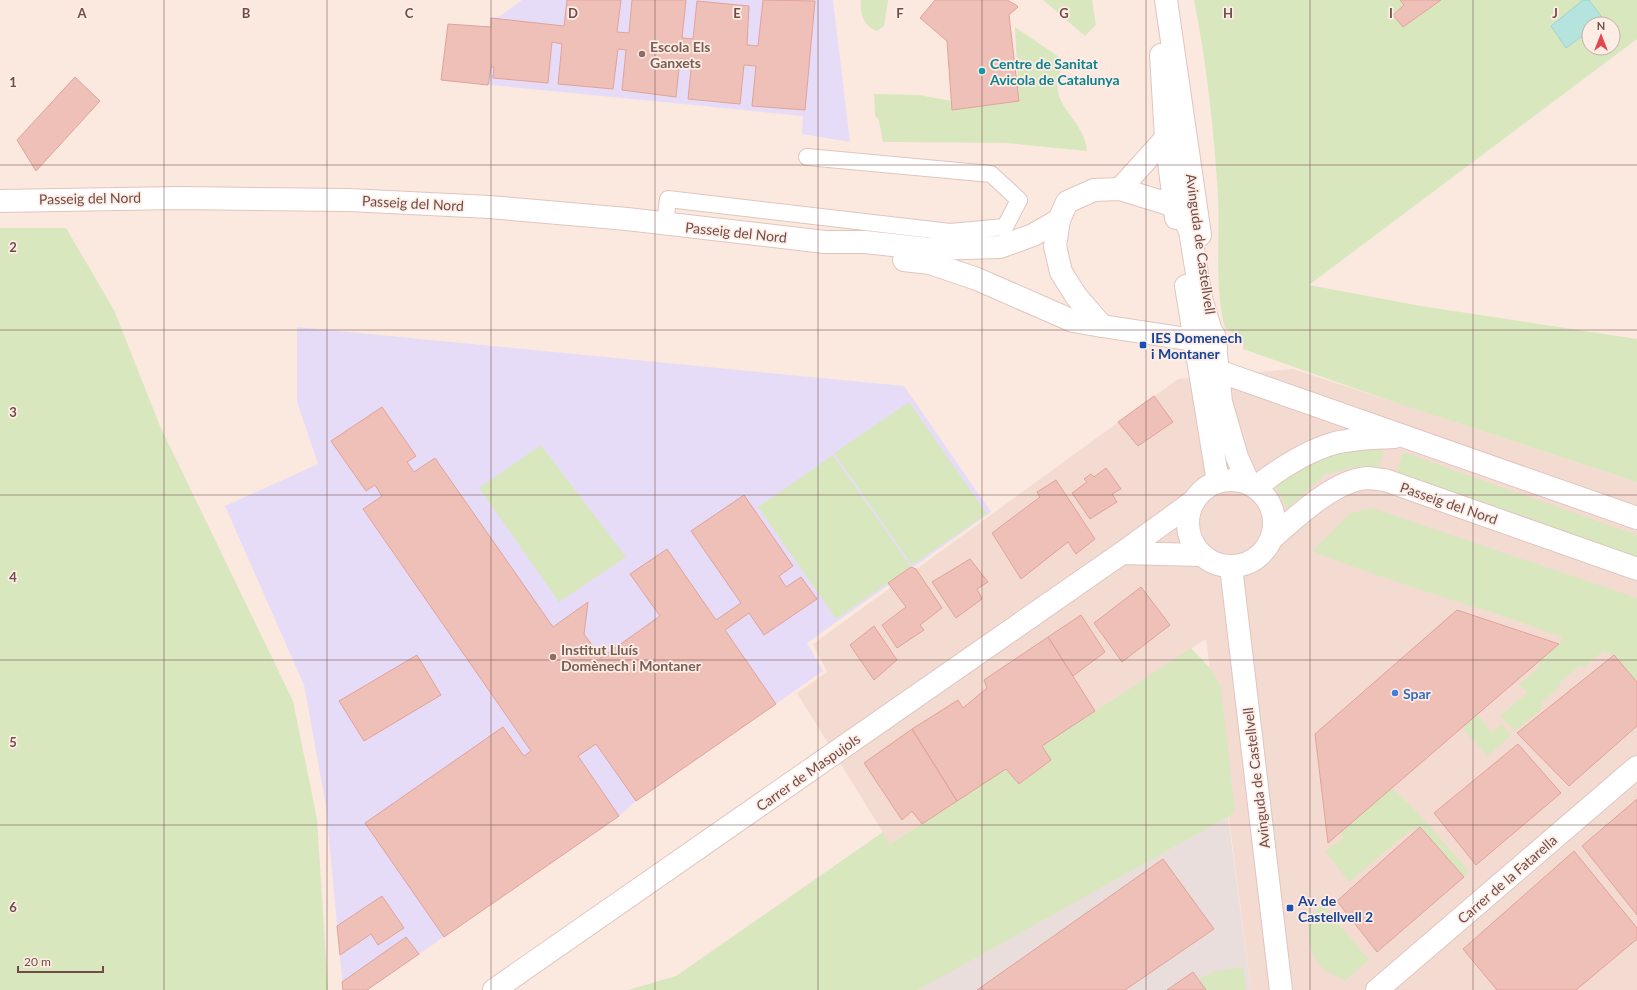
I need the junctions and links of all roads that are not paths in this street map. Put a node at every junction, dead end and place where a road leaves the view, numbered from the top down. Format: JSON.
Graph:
{"nodes":[{"id":1,"x":1158,"y":0,"type":"edge"},
{"id":2,"x":1166,"y":0,"type":"edge"},
{"id":3,"x":1166,"y":138,"type":"junction"},
{"id":4,"x":808,"y":157,"type":"dead end"},
{"id":5,"x":1120,"y":189,"type":"junction"},
{"id":6,"x":0,"y":201,"type":"edge"},
{"id":7,"x":1174,"y":206,"type":"junction"},
{"id":8,"x":1059,"y":220,"type":"junction"},
{"id":9,"x":665,"y":224,"type":"junction"},
{"id":10,"x":825,"y":242,"type":"junction"},
{"id":11,"x":1102,"y":326,"type":"junction"},
{"id":12,"x":1194,"y":340,"type":"junction"},
{"id":13,"x":1216,"y":348,"type":"junction"},
{"id":14,"x":1218,"y":371,"type":"junction"},
{"id":15,"x":1405,"y":437,"type":"junction"},
{"id":16,"x":1218,"y":482,"type":"junction"},
{"id":17,"x":1253,"y":486,"type":"junction"},
{"id":18,"x":1194,"y":501,"type":"junction"},
{"id":19,"x":1637,"y":518,"type":"edge"},
{"id":20,"x":1272,"y":538,"type":"junction"},
{"id":21,"x":1122,"y":553,"type":"junction"},
{"id":22,"x":1202,"y":555,"type":"junction"},
{"id":23,"x":1231,"y":567,"type":"junction"},
{"id":24,"x":1637,"y":569,"type":"edge"},
{"id":25,"x":1637,"y":767,"type":"edge"},
{"id":26,"x":494,"y":990,"type":"edge"},
{"id":27,"x":1281,"y":990,"type":"edge"},
{"id":28,"x":1377,"y":990,"type":"edge"}],
"edges":[{"from":1,"to":3,"type":"street","name":"Avinguda de Castellvell"},
{"from":2,"to":13,"type":"street","name":"Avinguda de Castellvell"},
{"from":3,"to":5,"type":"street"},
{"from":3,"to":7,"type":"street","name":"Avinguda de Castellvell"},
{"from":4,"to":9,"type":"lane"},
{"from":5,"to":7,"type":"street"},
{"from":5,"to":8,"type":"street"},
{"from":6,"to":9,"type":"street","name":"Passeig del Nord"},
{"from":7,"to":12,"type":"street","name":"Avinguda de Castellvell"},
{"from":7,"to":13,"type":"street"},
{"from":8,"to":10,"type":"street","name":"Passeig del Nord"},
{"from":8,"to":11,"type":"street"},
{"from":9,"to":10,"type":"street","name":"Passeig del Nord"},
{"from":10,"to":11,"type":"street","name":"Passeig del Nord"},
{"from":11,"to":12,"type":"street","name":"Passeig del Nord"},
{"from":12,"to":16,"type":"street","name":"Avinguda de Castellvell"},
{"from":13,"to":14,"type":"street","name":"Avinguda de Castellvell"},
{"from":14,"to":15,"type":"street"},
{"from":14,"to":17,"type":"street","name":"Avinguda de Castellvell"},
{"from":15,"to":17,"type":"street"},
{"from":15,"to":19,"type":"street"},
{"from":16,"to":17,"type":"street"},
{"from":16,"to":18,"type":"street"},
{"from":17,"to":20,"type":"street"},
{"from":18,"to":21,"type":"street","name":"Carrer de Maspujols"},
{"from":18,"to":22,"type":"street"},
{"from":20,"to":23,"type":"street"},
{"from":20,"to":24,"type":"street","name":"Passeig del Nord"},
{"from":21,"to":22,"type":"street"},
{"from":21,"to":26,"type":"street","name":"Carrer de Maspujols"},
{"from":22,"to":23,"type":"street"},
{"from":23,"to":27,"type":"street","name":"Avinguda de Castellvell"},
{"from":25,"to":28,"type":"street","name":"Carrer de la Fatarella"}]}
